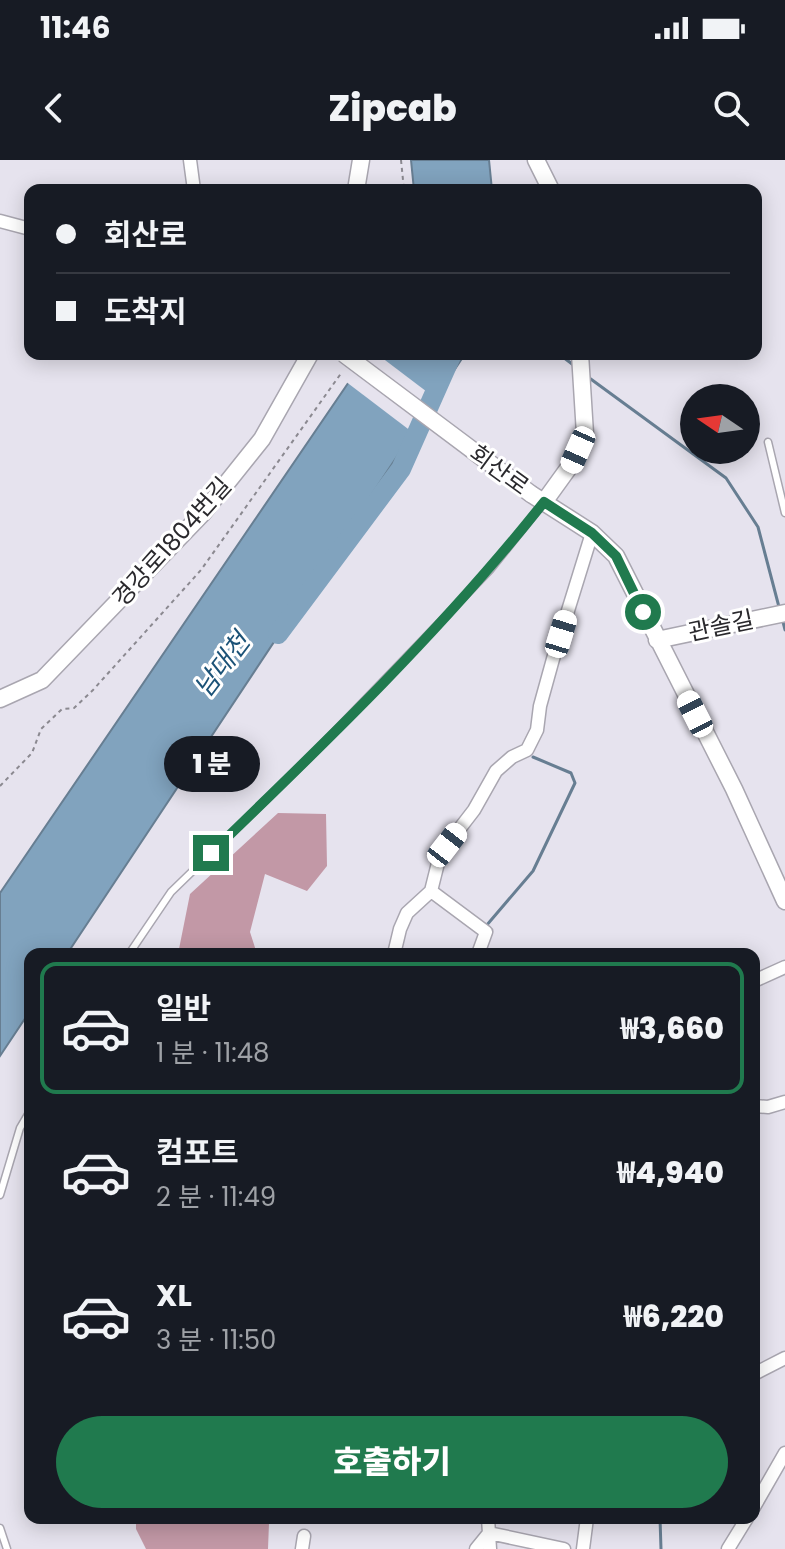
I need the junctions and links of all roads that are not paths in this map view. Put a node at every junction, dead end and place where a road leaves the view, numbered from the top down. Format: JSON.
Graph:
{"nodes":[{"id":1,"x":190,"y":160,"type":"edge"},
{"id":2,"x":361,"y":160,"type":"edge"},
{"id":3,"x":536,"y":160,"type":"edge"},
{"id":4,"x":193,"y":184,"type":"edge"},
{"id":5,"x":357,"y":184,"type":"edge"},
{"id":6,"x":548,"y":184,"type":"edge"},
{"id":7,"x":0,"y":221,"type":"edge"},
{"id":8,"x":24,"y":227,"type":"edge"},
{"id":9,"x":307,"y":360,"type":"edge"},
{"id":10,"x":345,"y":360,"type":"edge"},
{"id":11,"x":580,"y":360,"type":"edge"},
{"id":12,"x":768,"y":442,"type":"dead end"},
{"id":13,"x":538,"y":498,"type":"junction"},
{"id":14,"x":785,"y":513,"type":"edge"},
{"id":15,"x":592,"y":533,"type":"junction"},
{"id":16,"x":779,"y":614,"type":"edge"},
{"id":17,"x":657,"y":640,"type":"junction"},
{"id":18,"x":0,"y":699,"type":"edge"},
{"id":19,"x":431,"y":891,"type":"junction"},
{"id":20,"x":785,"y":901,"type":"edge"},
{"id":21,"x":133,"y":948,"type":"edge"},
{"id":22,"x":395,"y":948,"type":"edge"},
{"id":23,"x":480,"y":948,"type":"edge"},
{"id":24,"x":785,"y":967,"type":"edge"},
{"id":25,"x":760,"y":978,"type":"edge"},
{"id":26,"x":785,"y":1102,"type":"edge"},
{"id":27,"x":760,"y":1106,"type":"edge"},
{"id":28,"x":24,"y":1121,"type":"edge"},
{"id":29,"x":0,"y":1195,"type":"edge"},
{"id":30,"x":785,"y":1358,"type":"edge"},
{"id":31,"x":760,"y":1371,"type":"edge"},
{"id":32,"x":785,"y":1453,"type":"edge"},
{"id":33,"x":760,"y":1497,"type":"edge"},
{"id":34,"x":488,"y":1524,"type":"edge"},
{"id":35,"x":586,"y":1524,"type":"edge"},
{"id":36,"x":743,"y":1524,"type":"edge"},
{"id":37,"x":0,"y":1528,"type":"edge"},
{"id":38,"x":489,"y":1533,"type":"junction"},
{"id":39,"x":7,"y":1549,"type":"edge"},
{"id":40,"x":476,"y":1549,"type":"edge"},
{"id":41,"x":490,"y":1549,"type":"edge"},
{"id":42,"x":564,"y":1549,"type":"edge"},
{"id":43,"x":583,"y":1549,"type":"edge"},
{"id":44,"x":728,"y":1549,"type":"edge"}],
"edges":[{"from":1,"to":4,"type":"street"},
{"from":2,"to":5,"type":"street"},
{"from":3,"to":6,"type":"street"},
{"from":7,"to":8,"type":"street"},
{"from":9,"to":18,"type":"street","name":"경강로1804번길"},
{"from":10,"to":13,"type":"street","name":"회산로","bridge":true},
{"from":11,"to":13,"type":"street"},
{"from":12,"to":14,"type":"lane"},
{"from":13,"to":15,"type":"street","name":"회산로"},
{"from":13,"to":21,"type":"lane"},
{"from":15,"to":17,"type":"street","name":"회산로"},
{"from":15,"to":19,"type":"street"},
{"from":16,"to":17,"type":"street","name":"관솔길"},
{"from":17,"to":20,"type":"street","name":"회산로"},
{"from":19,"to":22,"type":"street"},
{"from":19,"to":23,"type":"street"},
{"from":24,"to":25,"type":"street"},
{"from":26,"to":27,"type":"street"},
{"from":28,"to":29,"type":"lane"},
{"from":30,"to":31,"type":"street"},
{"from":32,"to":33,"type":"street"},
{"from":34,"to":38,"type":"street"},
{"from":35,"to":43,"type":"street"},
{"from":36,"to":44,"type":"street"},
{"from":37,"to":39,"type":"lane"},
{"from":38,"to":40,"type":"street"},
{"from":38,"to":41,"type":"street"},
{"from":38,"to":42,"type":"street"}]}
